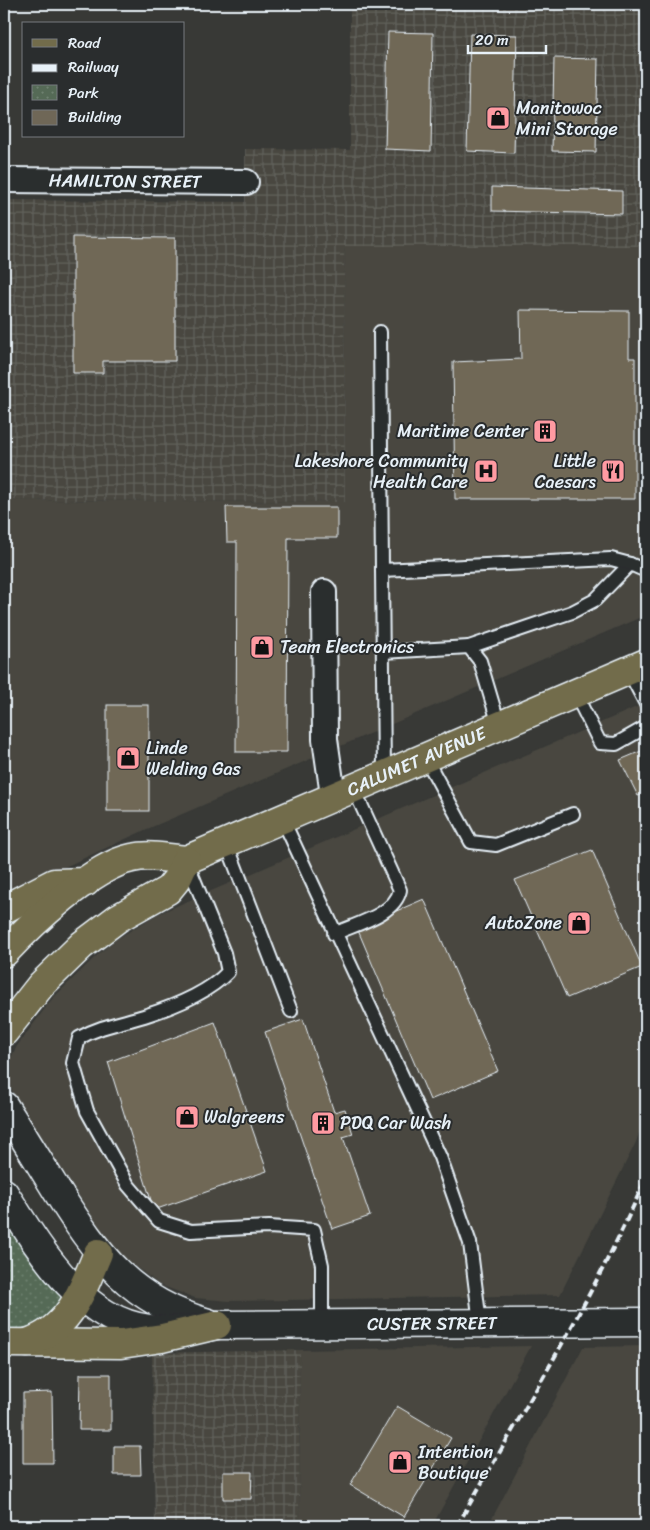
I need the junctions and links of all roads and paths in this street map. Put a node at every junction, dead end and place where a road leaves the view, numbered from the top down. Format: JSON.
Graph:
{"nodes":[{"id":1,"x":4,"y":180,"type":"edge"},
{"id":2,"x":246,"y":182,"type":"dead end"},
{"id":3,"x":380,"y":332,"type":"dead end"},
{"id":4,"x":630,"y":564,"type":"junction"},
{"id":5,"x":382,"y":570,"type":"junction"},
{"id":6,"x":646,"y":572,"type":"edge"},
{"id":7,"x":324,"y":592,"type":"dead end"},
{"id":8,"x":469,"y":647,"type":"junction"},
{"id":9,"x":382,"y":652,"type":"junction"},
{"id":10,"x":637,"y":666,"type":"edge"},
{"id":11,"x":574,"y":693,"type":"junction"},
{"id":12,"x":646,"y":704,"type":"edge"},
{"id":13,"x":499,"y":725,"type":"junction"},
{"id":14,"x":646,"y":727,"type":"edge"},
{"id":15,"x":424,"y":757,"type":"junction"},
{"id":16,"x":384,"y":774,"type":"junction"},
{"id":17,"x":343,"y":791,"type":"junction"},
{"id":18,"x":573,"y":814,"type":"dead end"},
{"id":19,"x":282,"y":818,"type":"junction"},
{"id":20,"x":226,"y":842,"type":"junction"},
{"id":21,"x":186,"y":860,"type":"junction"},
{"id":22,"x":86,"y":882,"type":"junction"},
{"id":23,"x":4,"y":909,"type":"edge"},
{"id":24,"x":334,"y":934,"type":"junction"},
{"id":25,"x":4,"y":954,"type":"edge"},
{"id":26,"x":292,"y":1011,"type":"dead end"},
{"id":27,"x":4,"y":1032,"type":"edge"},
{"id":28,"x":4,"y":1106,"type":"edge"},
{"id":29,"x":4,"y":1193,"type":"edge"},
{"id":30,"x":98,"y":1253,"type":"junction"},
{"id":31,"x":80,"y":1294,"type":"junction"},
{"id":32,"x":480,"y":1322,"type":"junction"},
{"id":33,"x":646,"y":1322,"type":"edge"},
{"id":34,"x":217,"y":1325,"type":"junction"},
{"id":35,"x":322,"y":1325,"type":"junction"},
{"id":36,"x":14,"y":1343,"type":"edge"}],
"edges":[{"from":1,"to":2,"type":"street","name":"HAMILTON STREET"},
{"from":3,"to":5,"type":"lane"},
{"from":4,"to":5,"type":"lane"},
{"from":4,"to":6,"type":"lane"},
{"from":4,"to":8,"type":"lane"},
{"from":5,"to":9,"type":"lane"},
{"from":7,"to":17,"type":"street"},
{"from":8,"to":9,"type":"lane"},
{"from":8,"to":13,"type":"lane"},
{"from":9,"to":16,"type":"lane"},
{"from":10,"to":11,"type":"main road","name":"CALUMET AVENUE"},
{"from":10,"to":12,"type":"lane"},
{"from":11,"to":13,"type":"main road","name":"CALUMET AVENUE"},
{"from":11,"to":14,"type":"lane"},
{"from":13,"to":15,"type":"main road","name":"CALUMET AVENUE"},
{"from":15,"to":16,"type":"main road","name":"CALUMET AVENUE"},
{"from":15,"to":18,"type":"lane"},
{"from":16,"to":17,"type":"main road","name":"CALUMET AVENUE"},
{"from":17,"to":19,"type":"main road","name":"CALUMET AVENUE"},
{"from":17,"to":24,"type":"lane"},
{"from":19,"to":20,"type":"main road","name":"CALUMET AVENUE"},
{"from":19,"to":24,"type":"lane"},
{"from":20,"to":21,"type":"main road","name":"CALUMET AVENUE"},
{"from":20,"to":26,"type":"lane"},
{"from":21,"to":22,"type":"main road"},
{"from":21,"to":27,"type":"main road"},
{"from":21,"to":35,"type":"lane"},
{"from":22,"to":23,"type":"main road"},
{"from":22,"to":25,"type":"main road"},
{"from":24,"to":32,"type":"lane"},
{"from":28,"to":30,"type":"street","name":"CUSTER STREET"},
{"from":29,"to":31,"type":"street","name":"CUSTER STREET"},
{"from":30,"to":31,"type":"main road"},
{"from":30,"to":34,"type":"street","name":"CUSTER STREET"},
{"from":31,"to":34,"type":"street","name":"CUSTER STREET"},
{"from":31,"to":36,"type":"main road"},
{"from":32,"to":33,"type":"street","name":"CUSTER STREET"},
{"from":32,"to":35,"type":"street","name":"CUSTER STREET"},
{"from":34,"to":35,"type":"street","name":"CUSTER STREET"},
{"from":34,"to":36,"type":"main road"}]}
